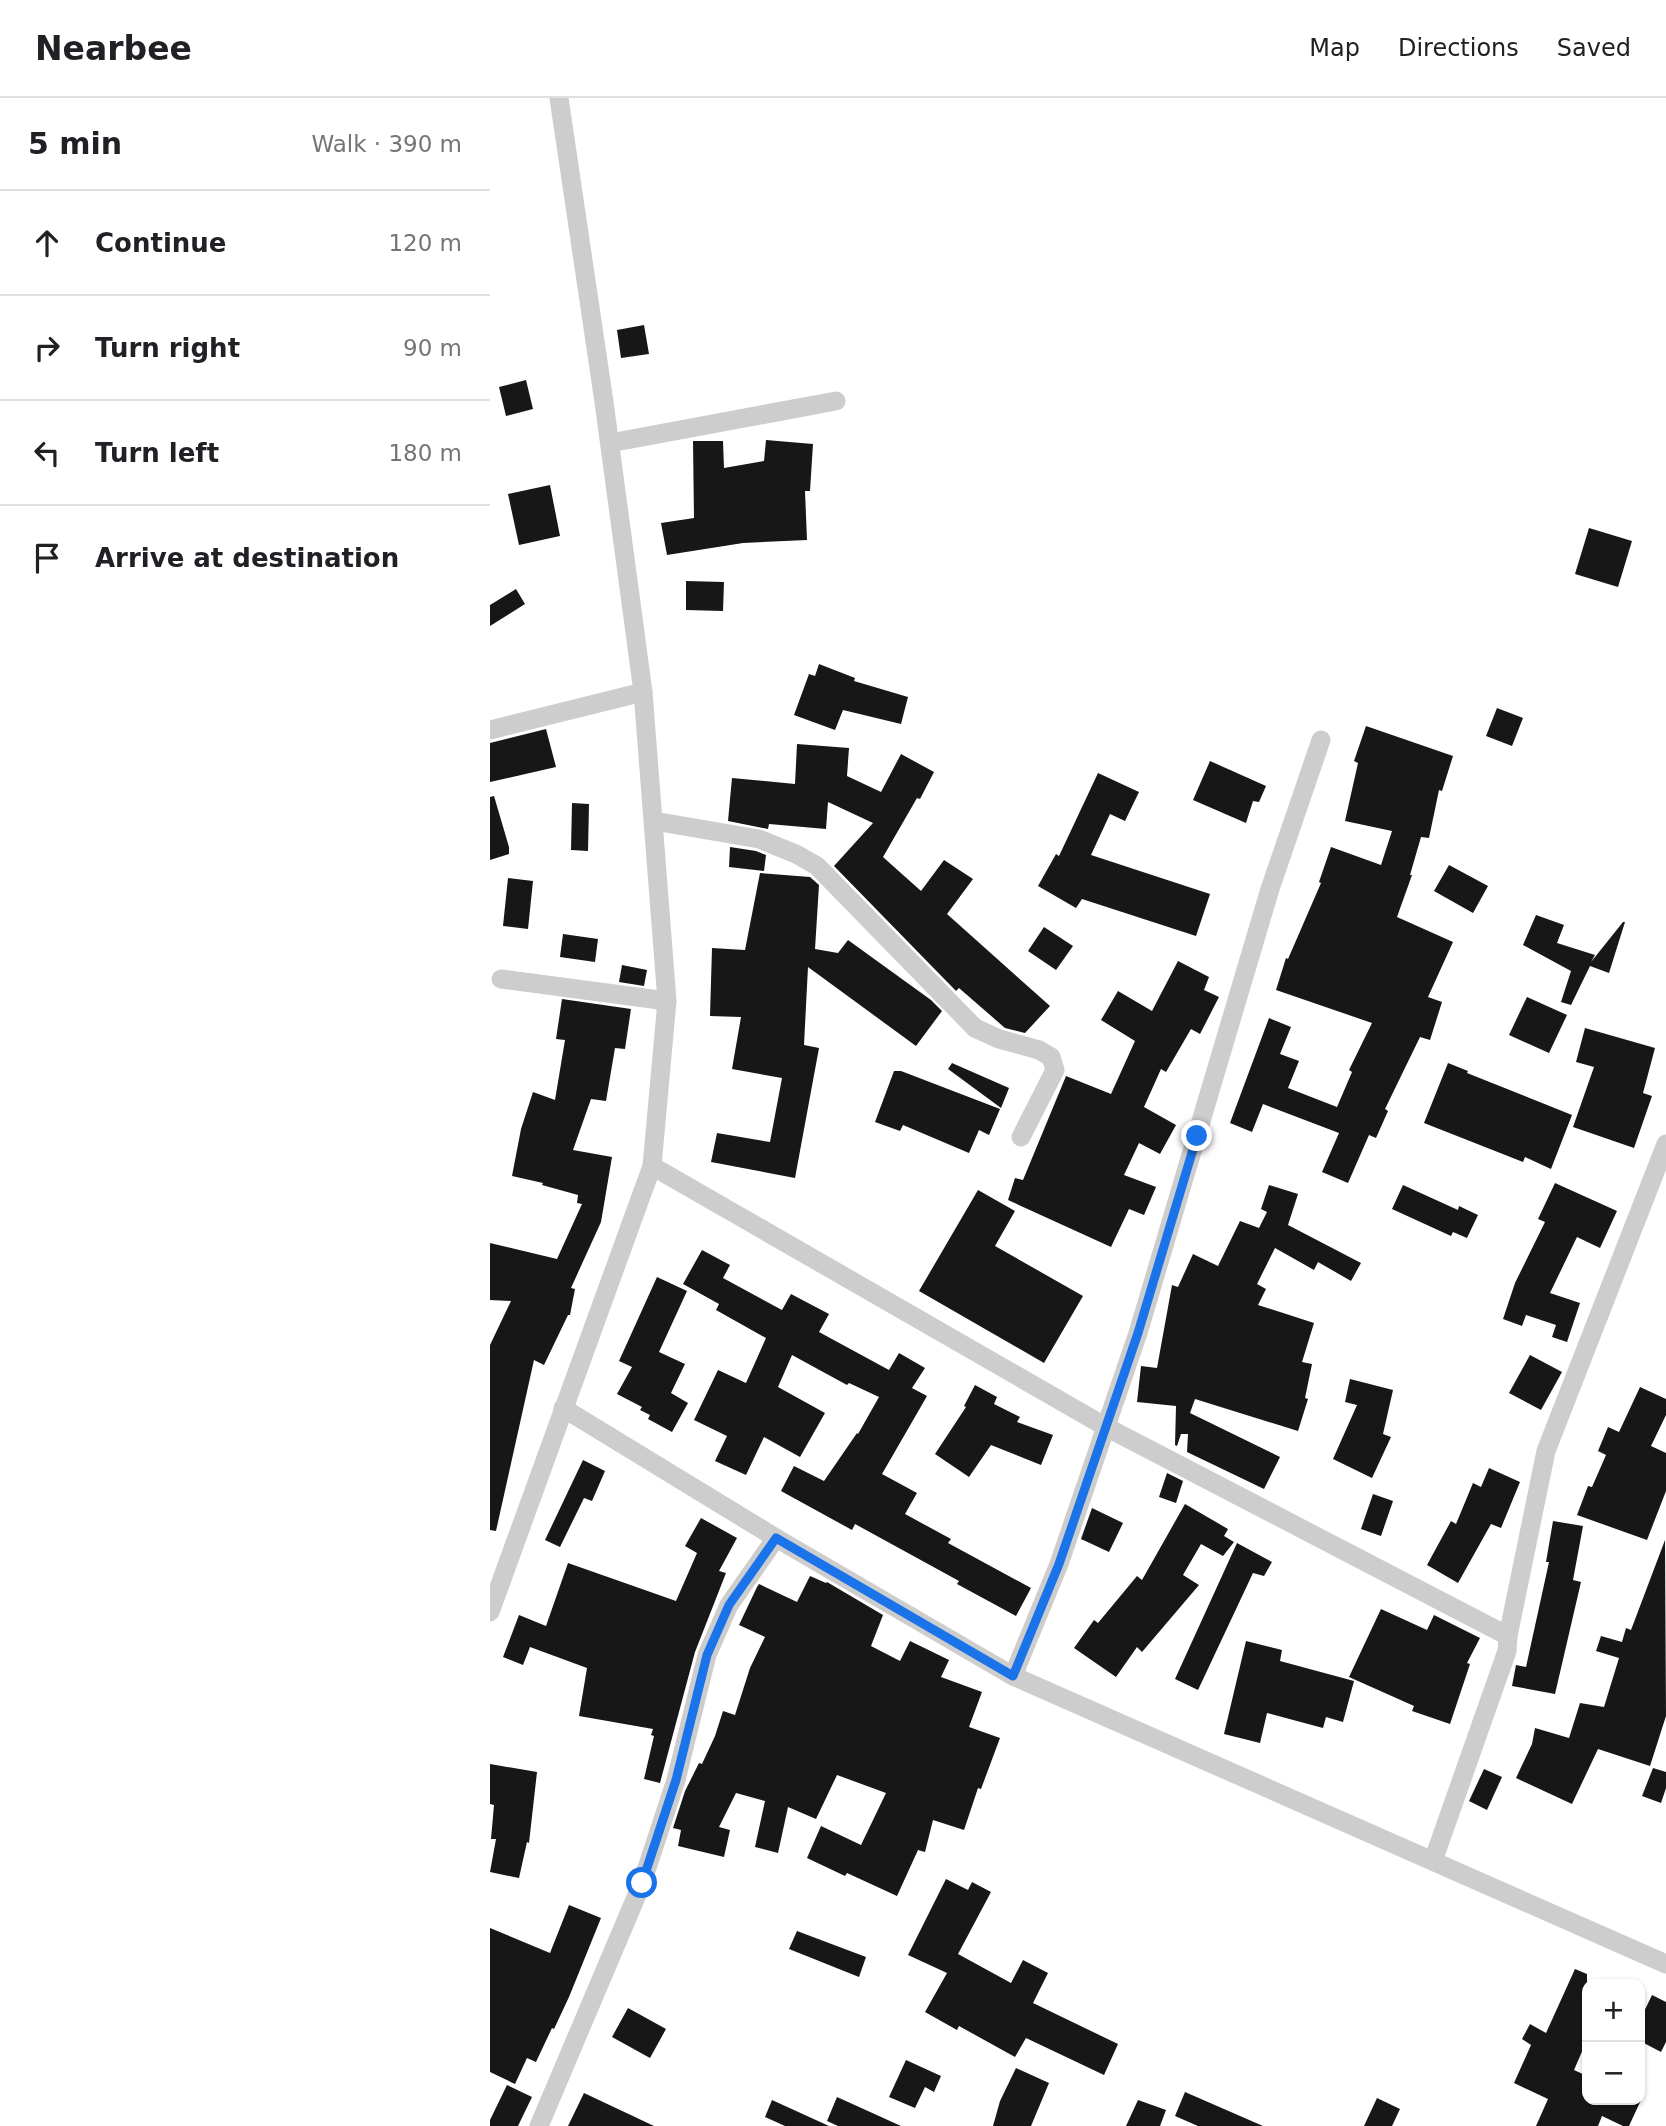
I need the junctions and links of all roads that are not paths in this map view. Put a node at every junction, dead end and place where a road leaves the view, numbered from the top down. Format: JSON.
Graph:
{"nodes":[{"id":1,"x":559,"y":98,"type":"edge"},
{"id":2,"x":836,"y":401,"type":"dead end"},
{"id":3,"x":610,"y":443,"type":"junction"},
{"id":4,"x":643,"y":692,"type":"junction"},
{"id":5,"x":490,"y":730,"type":"edge"},
{"id":6,"x":1321,"y":740,"type":"dead end"},
{"id":7,"x":654,"y":821,"type":"junction"},
{"id":8,"x":501,"y":979,"type":"dead end"},
{"id":9,"x":667,"y":1001,"type":"junction"},
{"id":10,"x":1021,"y":1137,"type":"dead end"},
{"id":11,"x":1666,"y":1144,"type":"edge"},
{"id":12,"x":652,"y":1167,"type":"junction"},
{"id":13,"x":563,"y":1408,"type":"junction"},
{"id":14,"x":1106,"y":1427,"type":"junction"},
{"id":15,"x":776,"y":1538,"type":"junction"},
{"id":16,"x":490,"y":1612,"type":"edge"},
{"id":17,"x":1508,"y":1636,"type":"junction"},
{"id":18,"x":1013,"y":1676,"type":"junction"},
{"id":19,"x":1433,"y":1861,"type":"junction"},
{"id":20,"x":1666,"y":1964,"type":"edge"},
{"id":21,"x":539,"y":2126,"type":"edge"}],
"edges":[{"from":1,"to":3,"type":"street"},
{"from":2,"to":3,"type":"street"},
{"from":3,"to":4,"type":"street"},
{"from":4,"to":5,"type":"street"},
{"from":4,"to":7,"type":"street"},
{"from":6,"to":14,"type":"street"},
{"from":7,"to":9,"type":"street"},
{"from":7,"to":10,"type":"street"},
{"from":8,"to":9,"type":"street"},
{"from":9,"to":12,"type":"street"},
{"from":11,"to":17,"type":"street"},
{"from":12,"to":13,"type":"street"},
{"from":12,"to":14,"type":"street"},
{"from":13,"to":15,"type":"street"},
{"from":13,"to":16,"type":"street"},
{"from":14,"to":17,"type":"street"},
{"from":14,"to":18,"type":"street"},
{"from":15,"to":18,"type":"street"},
{"from":15,"to":21,"type":"street"},
{"from":17,"to":19,"type":"street"},
{"from":18,"to":19,"type":"street"},
{"from":19,"to":20,"type":"street"}]}
